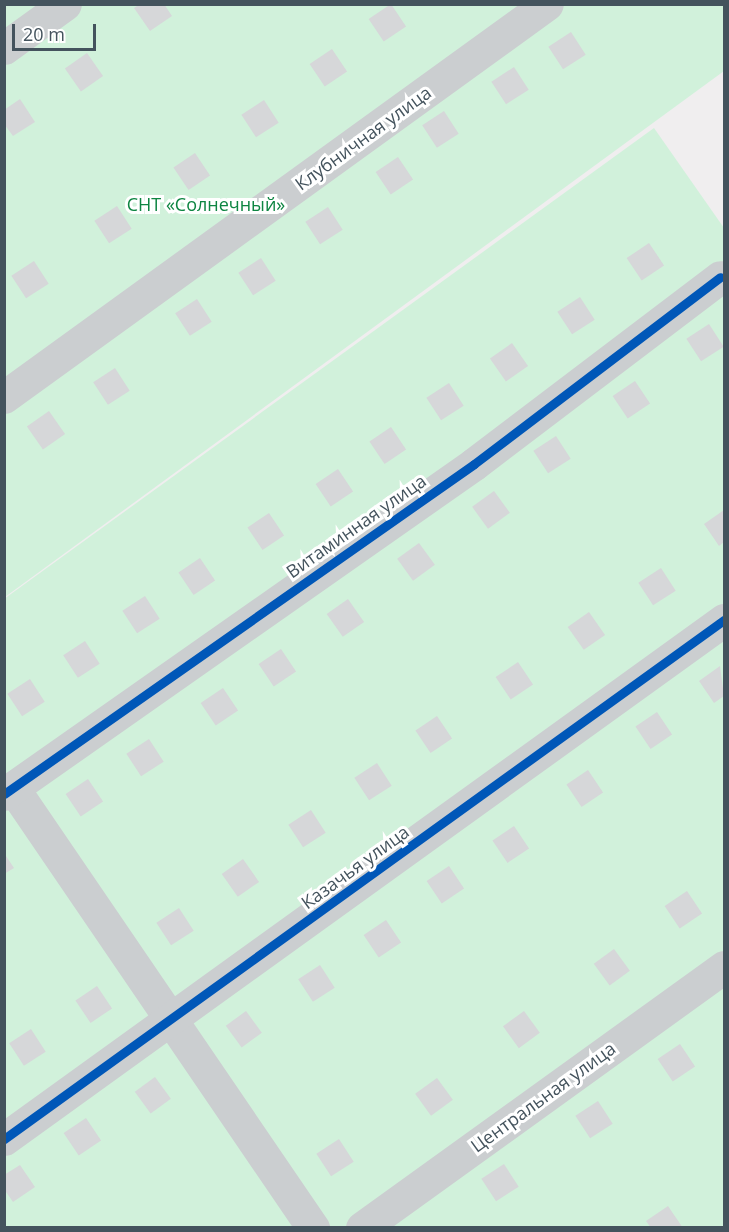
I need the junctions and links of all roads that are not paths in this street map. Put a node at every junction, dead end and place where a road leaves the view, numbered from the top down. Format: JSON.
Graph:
{"nodes":[{"id":1,"x":65,"y":4,"type":"edge"},
{"id":2,"x":547,"y":4,"type":"edge"},
{"id":3,"x":4,"y":48,"type":"edge"},
{"id":4,"x":720,"y":277,"type":"dead end"},
{"id":5,"x":4,"y":397,"type":"edge"},
{"id":6,"x":724,"y":621,"type":"edge"},
{"id":7,"x":9,"y":791,"type":"edge"},
{"id":8,"x":724,"y":967,"type":"edge"},
{"id":9,"x":170,"y":1023,"type":"junction"},
{"id":10,"x":4,"y":1139,"type":"edge"},
{"id":11,"x":313,"y":1227,"type":"edge"},
{"id":12,"x":362,"y":1227,"type":"edge"}],
"edges":[{"from":1,"to":3,"type":"street"},
{"from":2,"to":5,"type":"street","name":"Клубничная улица"},
{"from":4,"to":7,"type":"street","name":"Витаминная улица"},
{"from":6,"to":9,"type":"street","name":"Казачья улица"},
{"from":7,"to":9,"type":"street"},
{"from":8,"to":12,"type":"street","name":"Центральная улица"},
{"from":9,"to":10,"type":"street","name":"Казачья улица"},
{"from":9,"to":11,"type":"street"}]}
